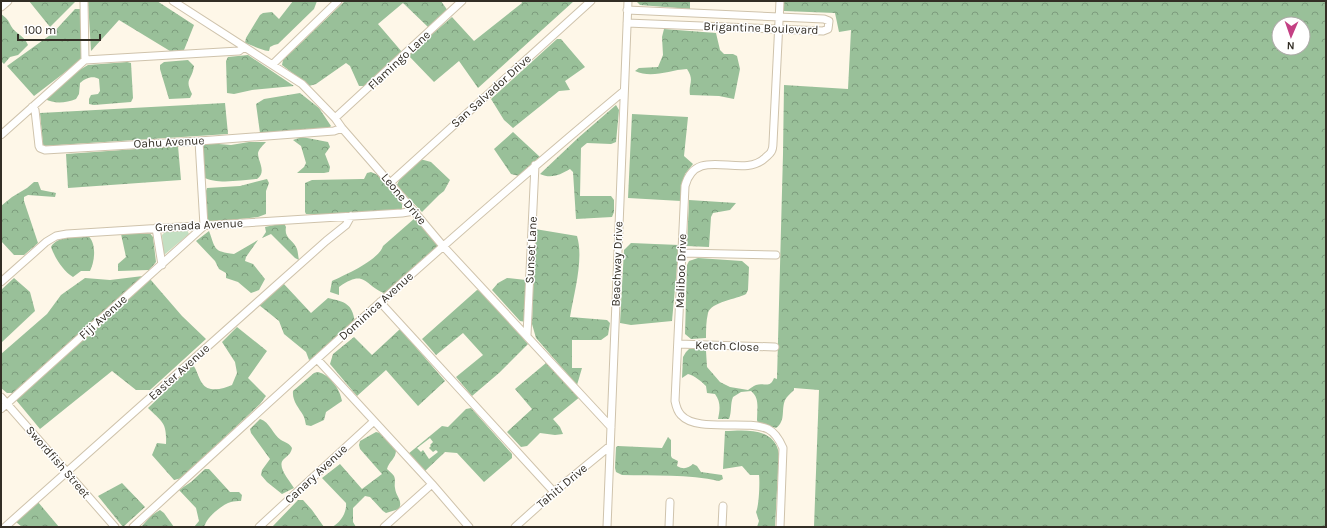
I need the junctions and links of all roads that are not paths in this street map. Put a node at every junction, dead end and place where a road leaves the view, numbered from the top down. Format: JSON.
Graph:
{"nodes":[{"id":1,"x":8,"y":1,"type":"edge"},
{"id":2,"x":84,"y":1,"type":"edge"},
{"id":3,"x":173,"y":1,"type":"edge"},
{"id":4,"x":462,"y":1,"type":"edge"},
{"id":5,"x":591,"y":1,"type":"edge"},
{"id":6,"x":628,"y":1,"type":"edge"},
{"id":7,"x":780,"y":1,"type":"edge"},
{"id":8,"x":332,"y":2,"type":"edge"},
{"id":9,"x":1,"y":7,"type":"edge"},
{"id":10,"x":628,"y":10,"type":"junction"},
{"id":11,"x":779,"y":16,"type":"junction"},
{"id":12,"x":627,"y":23,"type":"junction"},
{"id":13,"x":779,"y":29,"type":"junction"},
{"id":14,"x":244,"y":46,"type":"junction"},
{"id":15,"x":85,"y":60,"type":"junction"},
{"id":16,"x":273,"y":64,"type":"junction"},
{"id":17,"x":624,"y":91,"type":"junction"},
{"id":18,"x":32,"y":107,"type":"junction"},
{"id":19,"x":335,"y":118,"type":"junction"},
{"id":20,"x":342,"y":128,"type":"junction"},
{"id":21,"x":1,"y":135,"type":"edge"},
{"id":22,"x":199,"y":141,"type":"junction"},
{"id":23,"x":535,"y":165,"type":"junction"},
{"id":24,"x":390,"y":183,"type":"junction"},
{"id":25,"x":414,"y":211,"type":"junction"},
{"id":26,"x":352,"y":216,"type":"junction"},
{"id":27,"x":204,"y":226,"type":"junction"},
{"id":28,"x":156,"y":228,"type":"junction"},
{"id":29,"x":443,"y":246,"type":"junction"},
{"id":30,"x":682,"y":253,"type":"junction"},
{"id":31,"x":776,"y":255,"type":"dead end"},
{"id":32,"x":162,"y":265,"type":"junction"},
{"id":33,"x":1,"y":282,"type":"edge"},
{"id":34,"x":380,"y":302,"type":"junction"},
{"id":35,"x":527,"y":336,"type":"junction"},
{"id":36,"x":678,"y":344,"type":"junction"},
{"id":37,"x":775,"y":347,"type":"dead end"},
{"id":38,"x":317,"y":359,"type":"junction"},
{"id":39,"x":1,"y":397,"type":"edge"},
{"id":40,"x":7,"y":403,"type":"junction"},
{"id":41,"x":1,"y":409,"type":"edge"},
{"id":42,"x":373,"y":422,"type":"junction"},
{"id":43,"x":610,"y":427,"type":"junction"},
{"id":44,"x":610,"y":446,"type":"junction"},
{"id":45,"x":67,"y":472,"type":"junction"},
{"id":46,"x":432,"y":484,"type":"junction"},
{"id":47,"x":554,"y":492,"type":"junction"},
{"id":48,"x":670,"y":502,"type":"dead end"},
{"id":49,"x":723,"y":506,"type":"dead end"},
{"id":50,"x":5,"y":527,"type":"edge"},
{"id":51,"x":115,"y":527,"type":"edge"},
{"id":52,"x":133,"y":527,"type":"edge"},
{"id":53,"x":259,"y":527,"type":"edge"},
{"id":54,"x":384,"y":527,"type":"edge"},
{"id":55,"x":469,"y":527,"type":"edge"},
{"id":56,"x":515,"y":527,"type":"edge"},
{"id":57,"x":607,"y":527,"type":"edge"},
{"id":58,"x":669,"y":527,"type":"edge"},
{"id":59,"x":722,"y":527,"type":"edge"},
{"id":60,"x":780,"y":527,"type":"edge"}],
"edges":[{"from":1,"to":9,"type":"street"},
{"from":2,"to":15,"type":"street"},
{"from":3,"to":14,"type":"street","name":"Leone Drive"},
{"from":4,"to":19,"type":"street","name":"Flamingo Lane"},
{"from":5,"to":24,"type":"street","name":"San Salvador Drive"},
{"from":6,"to":10,"type":"street","name":"Beachway Drive"},
{"from":7,"to":11,"type":"street","name":"Maliboo Drive"},
{"from":8,"to":16,"type":"street"},
{"from":10,"to":11,"type":"street","name":"Brigantine Boulevard"},
{"from":10,"to":12,"type":"street","name":"Beachway Drive"},
{"from":11,"to":13,"type":"street","name":"Maliboo Drive"},
{"from":11,"to":13,"type":"street","name":"Brigantine Boulevard"},
{"from":12,"to":13,"type":"street","name":"Brigantine Boulevard"},
{"from":12,"to":17,"type":"street","name":"Beachway Drive"},
{"from":13,"to":30,"type":"street","name":"Maliboo Drive"},
{"from":14,"to":15,"type":"street"},
{"from":14,"to":16,"type":"street","name":"Leone Drive"},
{"from":15,"to":18,"type":"street"},
{"from":16,"to":19,"type":"street","name":"Leone Drive"},
{"from":17,"to":23,"type":"street","name":"Dominica Avenue"},
{"from":17,"to":43,"type":"street","name":"Beachway Drive"},
{"from":18,"to":21,"type":"street"},
{"from":18,"to":22,"type":"street","name":"Oahu Avenue"},
{"from":19,"to":20,"type":"street","name":"Leone Drive"},
{"from":20,"to":22,"type":"street","name":"Oahu Avenue"},
{"from":20,"to":24,"type":"street","name":"Leone Drive"},
{"from":22,"to":27,"type":"street"},
{"from":23,"to":29,"type":"street","name":"Dominica Avenue"},
{"from":23,"to":35,"type":"street","name":"Sunset Lane"},
{"from":24,"to":25,"type":"street","name":"Leone Drive"},
{"from":25,"to":26,"type":"street","name":"Grenada Avenue"},
{"from":25,"to":29,"type":"street","name":"Leone Drive"},
{"from":26,"to":27,"type":"street","name":"Grenada Avenue"},
{"from":26,"to":45,"type":"street","name":"Easter Avenue"},
{"from":27,"to":28,"type":"street","name":"Grenada Avenue"},
{"from":27,"to":32,"type":"street","name":"Fiji Avenue"},
{"from":28,"to":32,"type":"street"},
{"from":28,"to":33,"type":"street","name":"Grenada Avenue"},
{"from":29,"to":34,"type":"street","name":"Dominica Avenue"},
{"from":29,"to":35,"type":"street","name":"Leone Drive"},
{"from":30,"to":31,"type":"street"},
{"from":30,"to":36,"type":"street","name":"Maliboo Drive"},
{"from":32,"to":40,"type":"street","name":"Fiji Avenue"},
{"from":34,"to":38,"type":"street","name":"Dominica Avenue"},
{"from":34,"to":47,"type":"street"},
{"from":35,"to":43,"type":"street","name":"Leone Drive"},
{"from":36,"to":37,"type":"street","name":"Ketch Close"},
{"from":36,"to":60,"type":"street","name":"Maliboo Drive"},
{"from":38,"to":42,"type":"street"},
{"from":38,"to":52,"type":"street","name":"Dominica Avenue"},
{"from":39,"to":40,"type":"street","name":"Swordfish Street"},
{"from":40,"to":41,"type":"street","name":"Fiji Avenue"},
{"from":40,"to":45,"type":"street","name":"Swordfish Street"},
{"from":42,"to":46,"type":"street"},
{"from":42,"to":53,"type":"street","name":"Canary Avenue"},
{"from":43,"to":44,"type":"street","name":"Beachway Drive"},
{"from":44,"to":47,"type":"street","name":"Tahiti Drive"},
{"from":44,"to":57,"type":"street","name":"Beachway Drive"},
{"from":45,"to":50,"type":"street","name":"Easter Avenue"},
{"from":45,"to":51,"type":"street","name":"Swordfish Street"},
{"from":46,"to":54,"type":"street"},
{"from":46,"to":55,"type":"street"},
{"from":47,"to":56,"type":"street","name":"Tahiti Drive"},
{"from":48,"to":58,"type":"street"},
{"from":49,"to":59,"type":"street"}]}
